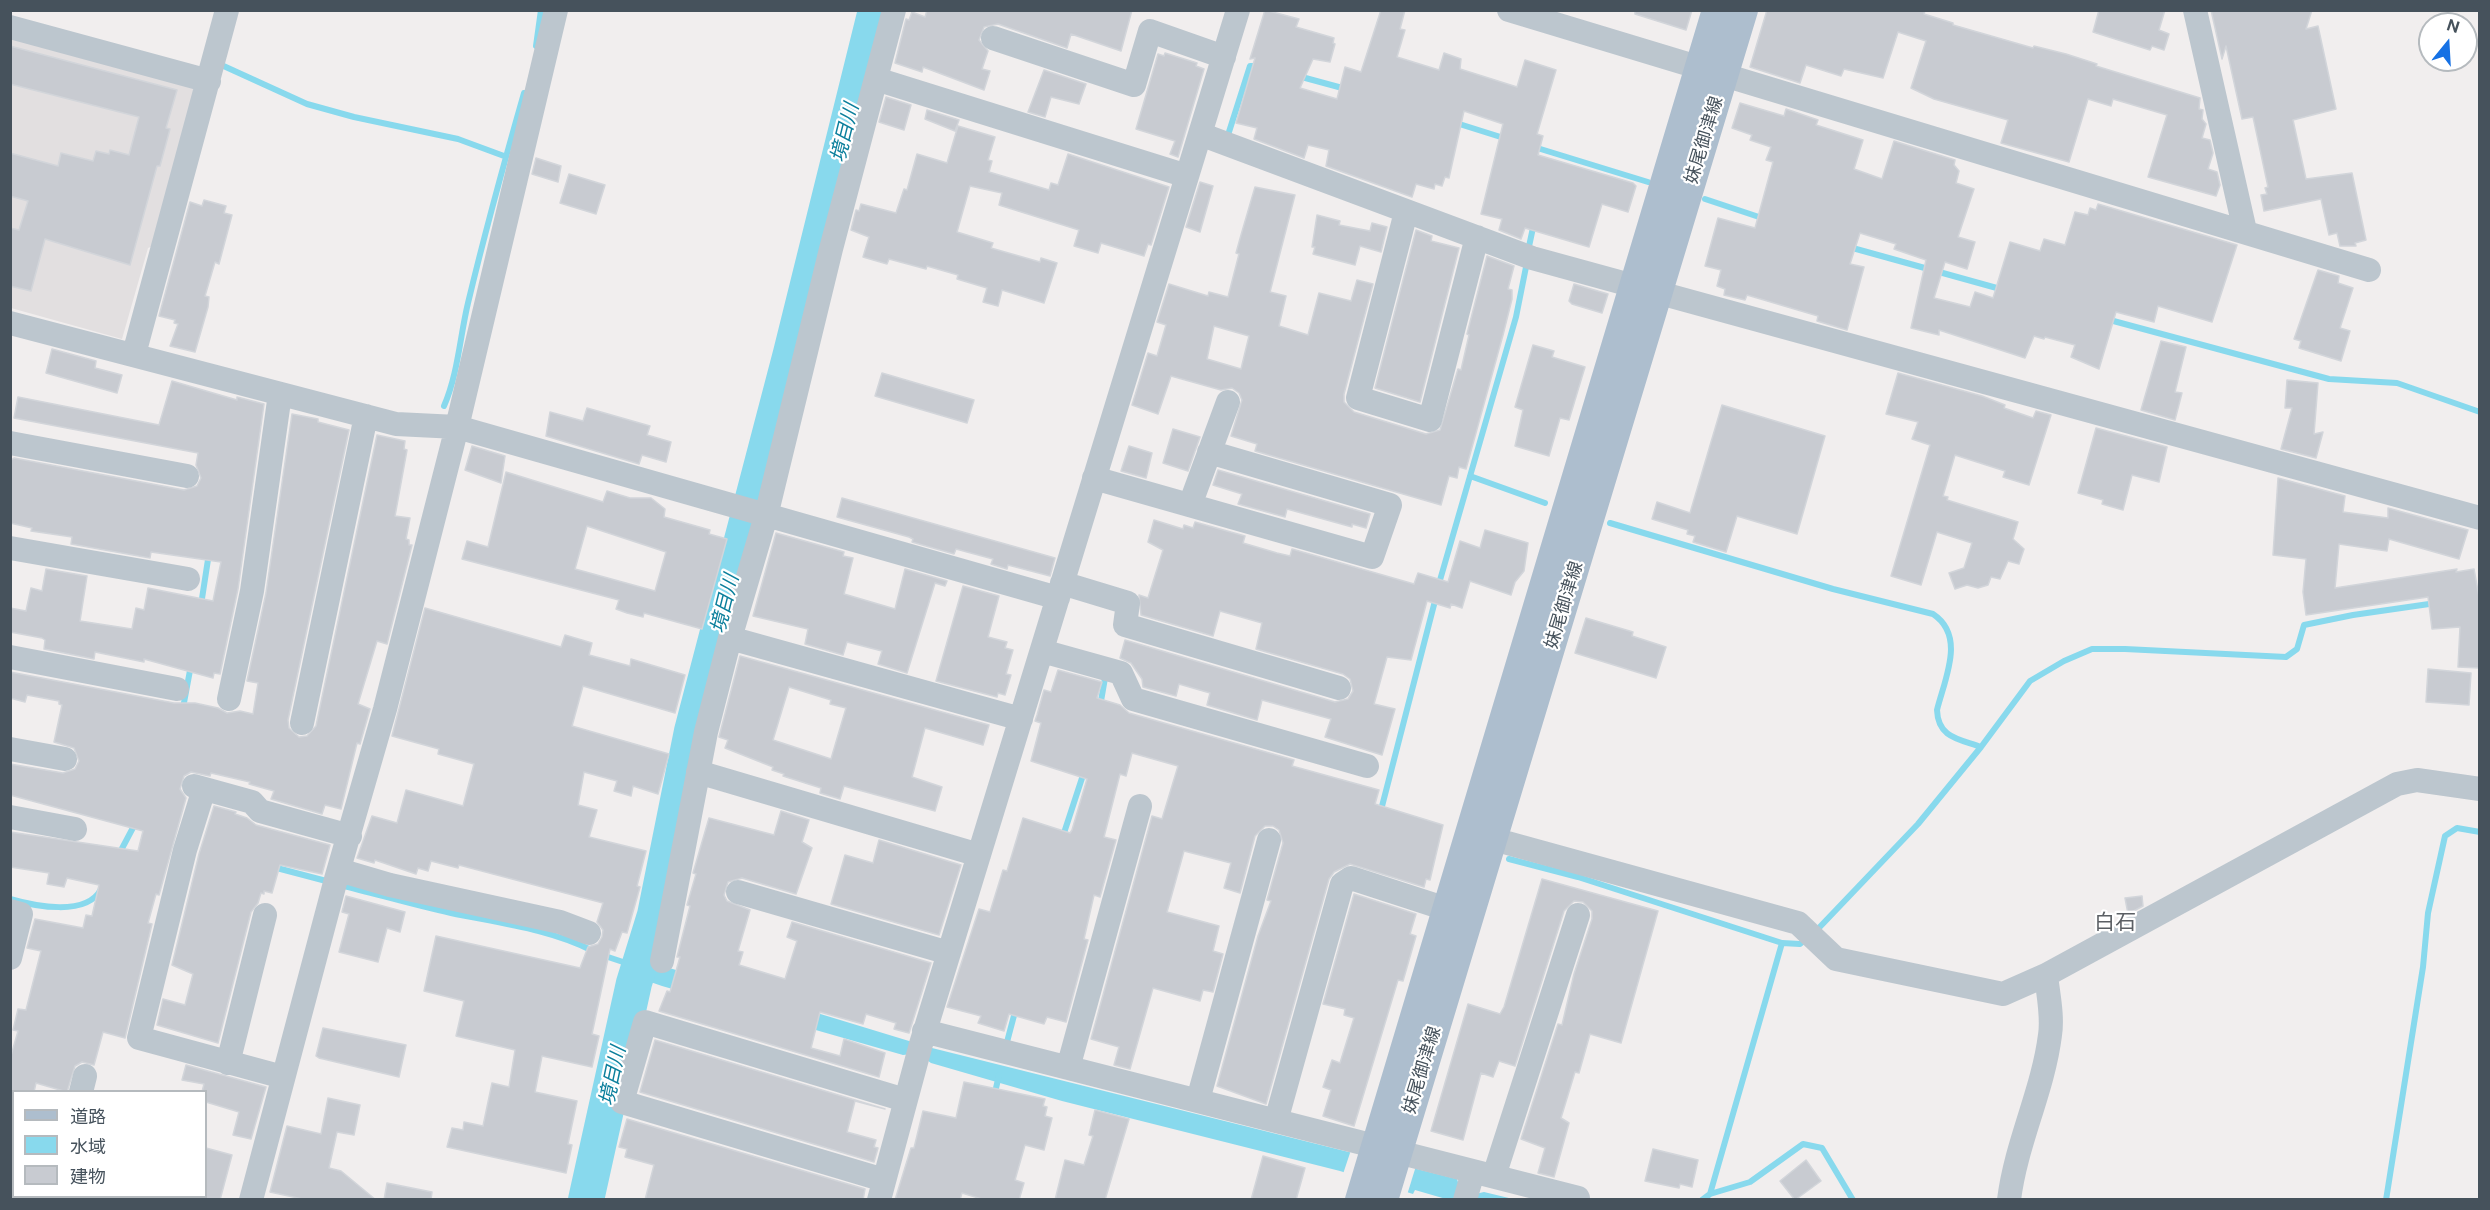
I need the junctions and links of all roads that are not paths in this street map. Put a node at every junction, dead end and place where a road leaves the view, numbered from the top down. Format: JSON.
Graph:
{"nodes":[{"id":1,"x":227,"y":10,"type":"edge"},
{"id":2,"x":556,"y":10,"type":"edge"},
{"id":3,"x":894,"y":10,"type":"edge"},
{"id":4,"x":1238,"y":10,"type":"edge"},
{"id":5,"x":1509,"y":10,"type":"edge"},
{"id":6,"x":1717,"y":10,"type":"edge"},
{"id":7,"x":1743,"y":10,"type":"edge"},
{"id":8,"x":2196,"y":10,"type":"edge"},
{"id":9,"x":10,"y":27,"type":"edge"},
{"id":10,"x":993,"y":38,"type":"dead end"},
{"id":11,"x":1224,"y":57,"type":"junction"},
{"id":12,"x":208,"y":72,"type":"junction"},
{"id":13,"x":1712,"y":72,"type":"junction"},
{"id":14,"x":876,"y":79,"type":"junction"},
{"id":15,"x":1200,"y":134,"type":"junction"},
{"id":16,"x":1187,"y":176,"type":"junction"},
{"id":17,"x":1406,"y":212,"type":"junction"},
{"id":18,"x":2245,"y":231,"type":"junction"},
{"id":19,"x":1477,"y":237,"type":"junction"},
{"id":20,"x":2369,"y":270,"type":"dead end"},
{"id":21,"x":1646,"y":291,"type":"junction"},
{"id":22,"x":10,"y":323,"type":"edge"},
{"id":23,"x":134,"y":354,"type":"junction"},
{"id":24,"x":280,"y":394,"type":"junction"},
{"id":25,"x":1228,"y":402,"type":"dead end"},
{"id":26,"x":366,"y":416,"type":"junction"},
{"id":27,"x":457,"y":427,"type":"junction"},
{"id":28,"x":10,"y":444,"type":"edge"},
{"id":29,"x":1209,"y":452,"type":"junction"},
{"id":30,"x":187,"y":476,"type":"dead end"},
{"id":31,"x":1094,"y":477,"type":"junction"},
{"id":32,"x":1190,"y":505,"type":"junction"},
{"id":33,"x":756,"y":513,"type":"junction"},
{"id":34,"x":2480,"y":518,"type":"edge"},
{"id":35,"x":10,"y":548,"type":"edge"},
{"id":36,"x":188,"y":579,"type":"dead end"},
{"id":37,"x":1060,"y":590,"type":"junction"},
{"id":38,"x":730,"y":638,"type":"junction"},
{"id":39,"x":1042,"y":651,"type":"junction"},
{"id":40,"x":10,"y":657,"type":"edge"},
{"id":41,"x":177,"y":688,"type":"dead end"},
{"id":42,"x":1340,"y":688,"type":"dead end"},
{"id":43,"x":229,"y":699,"type":"dead end"},
{"id":44,"x":1021,"y":719,"type":"junction"},
{"id":45,"x":302,"y":723,"type":"dead end"},
{"id":46,"x":10,"y":749,"type":"edge"},
{"id":47,"x":65,"y":759,"type":"dead end"},
{"id":48,"x":1367,"y":766,"type":"dead end"},
{"id":49,"x":698,"y":772,"type":"junction"},
{"id":50,"x":2480,"y":789,"type":"edge"},
{"id":51,"x":1140,"y":806,"type":"dead end"},
{"id":52,"x":10,"y":817,"type":"edge"},
{"id":53,"x":75,"y":829,"type":"dead end"},
{"id":54,"x":350,"y":836,"type":"junction"},
{"id":55,"x":1493,"y":839,"type":"junction"},
{"id":56,"x":1269,"y":840,"type":"dead end"},
{"id":57,"x":979,"y":855,"type":"junction"},
{"id":58,"x":336,"y":879,"type":"junction"},
{"id":59,"x":738,"y":892,"type":"dead end"},
{"id":60,"x":10,"y":911,"type":"edge"},
{"id":61,"x":1458,"y":912,"type":"junction"},
{"id":62,"x":265,"y":915,"type":"dead end"},
{"id":63,"x":1578,"y":915,"type":"dead end"},
{"id":64,"x":589,"y":933,"type":"dead end"},
{"id":65,"x":949,"y":953,"type":"junction"},
{"id":66,"x":10,"y":958,"type":"edge"},
{"id":67,"x":662,"y":961,"type":"dead end"},
{"id":68,"x":2046,"y":975,"type":"junction"},
{"id":69,"x":921,"y":1044,"type":"junction"},
{"id":70,"x":228,"y":1063,"type":"junction"},
{"id":71,"x":1068,"y":1068,"type":"junction"},
{"id":72,"x":283,"y":1077,"type":"junction"},
{"id":73,"x":905,"y":1100,"type":"junction"},
{"id":74,"x":1198,"y":1100,"type":"junction"},
{"id":75,"x":1276,"y":1121,"type":"junction"},
{"id":76,"x":1380,"y":1173,"type":"edge"},
{"id":77,"x":1473,"y":1188,"type":"edge"},
{"id":78,"x":882,"y":1190,"type":"edge"},
{"id":79,"x":1578,"y":1198,"type":"edge"},
{"id":80,"x":250,"y":1200,"type":"edge"},
{"id":81,"x":2009,"y":1200,"type":"edge"}],
"edges":[{"from":1,"to":12,"type":"street"},
{"from":2,"to":27,"type":"street"},
{"from":3,"to":14,"type":"street"},
{"from":4,"to":11,"type":"street"},
{"from":5,"to":13,"type":"street"},
{"from":6,"to":13,"type":"main road","name":"妹尾御津線"},
{"from":7,"to":13,"type":"main road","name":"妹尾御津線"},
{"from":8,"to":18,"type":"street"},
{"from":9,"to":12,"type":"street"},
{"from":10,"to":11,"type":"street"},
{"from":11,"to":15,"type":"street"},
{"from":12,"to":23,"type":"street"},
{"from":13,"to":18,"type":"street"},
{"from":13,"to":21,"type":"main road","name":"妹尾御津線"},
{"from":14,"to":16,"type":"street"},
{"from":14,"to":33,"type":"street"},
{"from":15,"to":16,"type":"street"},
{"from":15,"to":17,"type":"street"},
{"from":16,"to":31,"type":"street"},
{"from":17,"to":19,"type":"street"},
{"from":17,"to":19,"type":"street"},
{"from":18,"to":20,"type":"street"},
{"from":19,"to":21,"type":"street"},
{"from":21,"to":34,"type":"street"},
{"from":21,"to":55,"type":"main road","name":"妹尾御津線"},
{"from":21,"to":61,"type":"main road","name":"妹尾御津線"},
{"from":22,"to":23,"type":"street"},
{"from":23,"to":24,"type":"street"},
{"from":24,"to":26,"type":"street"},
{"from":24,"to":43,"type":"street"},
{"from":25,"to":29,"type":"street"},
{"from":26,"to":27,"type":"street"},
{"from":26,"to":45,"type":"street"},
{"from":27,"to":33,"type":"street"},
{"from":27,"to":54,"type":"street"},
{"from":28,"to":30,"type":"street"},
{"from":29,"to":32,"type":"street"},
{"from":29,"to":32,"type":"street"},
{"from":31,"to":32,"type":"street"},
{"from":31,"to":37,"type":"street"},
{"from":33,"to":37,"type":"street"},
{"from":33,"to":38,"type":"street"},
{"from":35,"to":36,"type":"street"},
{"from":37,"to":39,"type":"street"},
{"from":37,"to":42,"type":"street"},
{"from":38,"to":44,"type":"street"},
{"from":38,"to":49,"type":"street"},
{"from":39,"to":44,"type":"street"},
{"from":39,"to":48,"type":"street"},
{"from":40,"to":41,"type":"street"},
{"from":44,"to":57,"type":"street"},
{"from":46,"to":47,"type":"street"},
{"from":49,"to":57,"type":"street"},
{"from":49,"to":67,"type":"street"},
{"from":50,"to":68,"type":"street"},
{"from":51,"to":71,"type":"street"},
{"from":52,"to":53,"type":"street"},
{"from":54,"to":58,"type":"street"},
{"from":54,"to":70,"type":"street"},
{"from":55,"to":61,"type":"main road","name":"妹尾御津線"},
{"from":55,"to":68,"type":"street"},
{"from":56,"to":74,"type":"street"},
{"from":57,"to":65,"type":"street"},
{"from":58,"to":64,"type":"street"},
{"from":58,"to":72,"type":"street"},
{"from":59,"to":65,"type":"street"},
{"from":60,"to":66,"type":"street"},
{"from":61,"to":75,"type":"street"},
{"from":61,"to":76,"type":"main road","name":"妹尾御津線"},
{"from":62,"to":70,"type":"street"},
{"from":63,"to":77,"type":"street"},
{"from":65,"to":69,"type":"street"},
{"from":68,"to":81,"type":"street"},
{"from":69,"to":71,"type":"street"},
{"from":69,"to":73,"type":"street"},
{"from":70,"to":72,"type":"street"},
{"from":71,"to":74,"type":"street"},
{"from":72,"to":80,"type":"street"},
{"from":73,"to":78,"type":"street"},
{"from":73,"to":78,"type":"street"},
{"from":74,"to":75,"type":"street"},
{"from":75,"to":76,"type":"street"},
{"from":76,"to":77,"type":"street"},
{"from":77,"to":79,"type":"street"}]}
